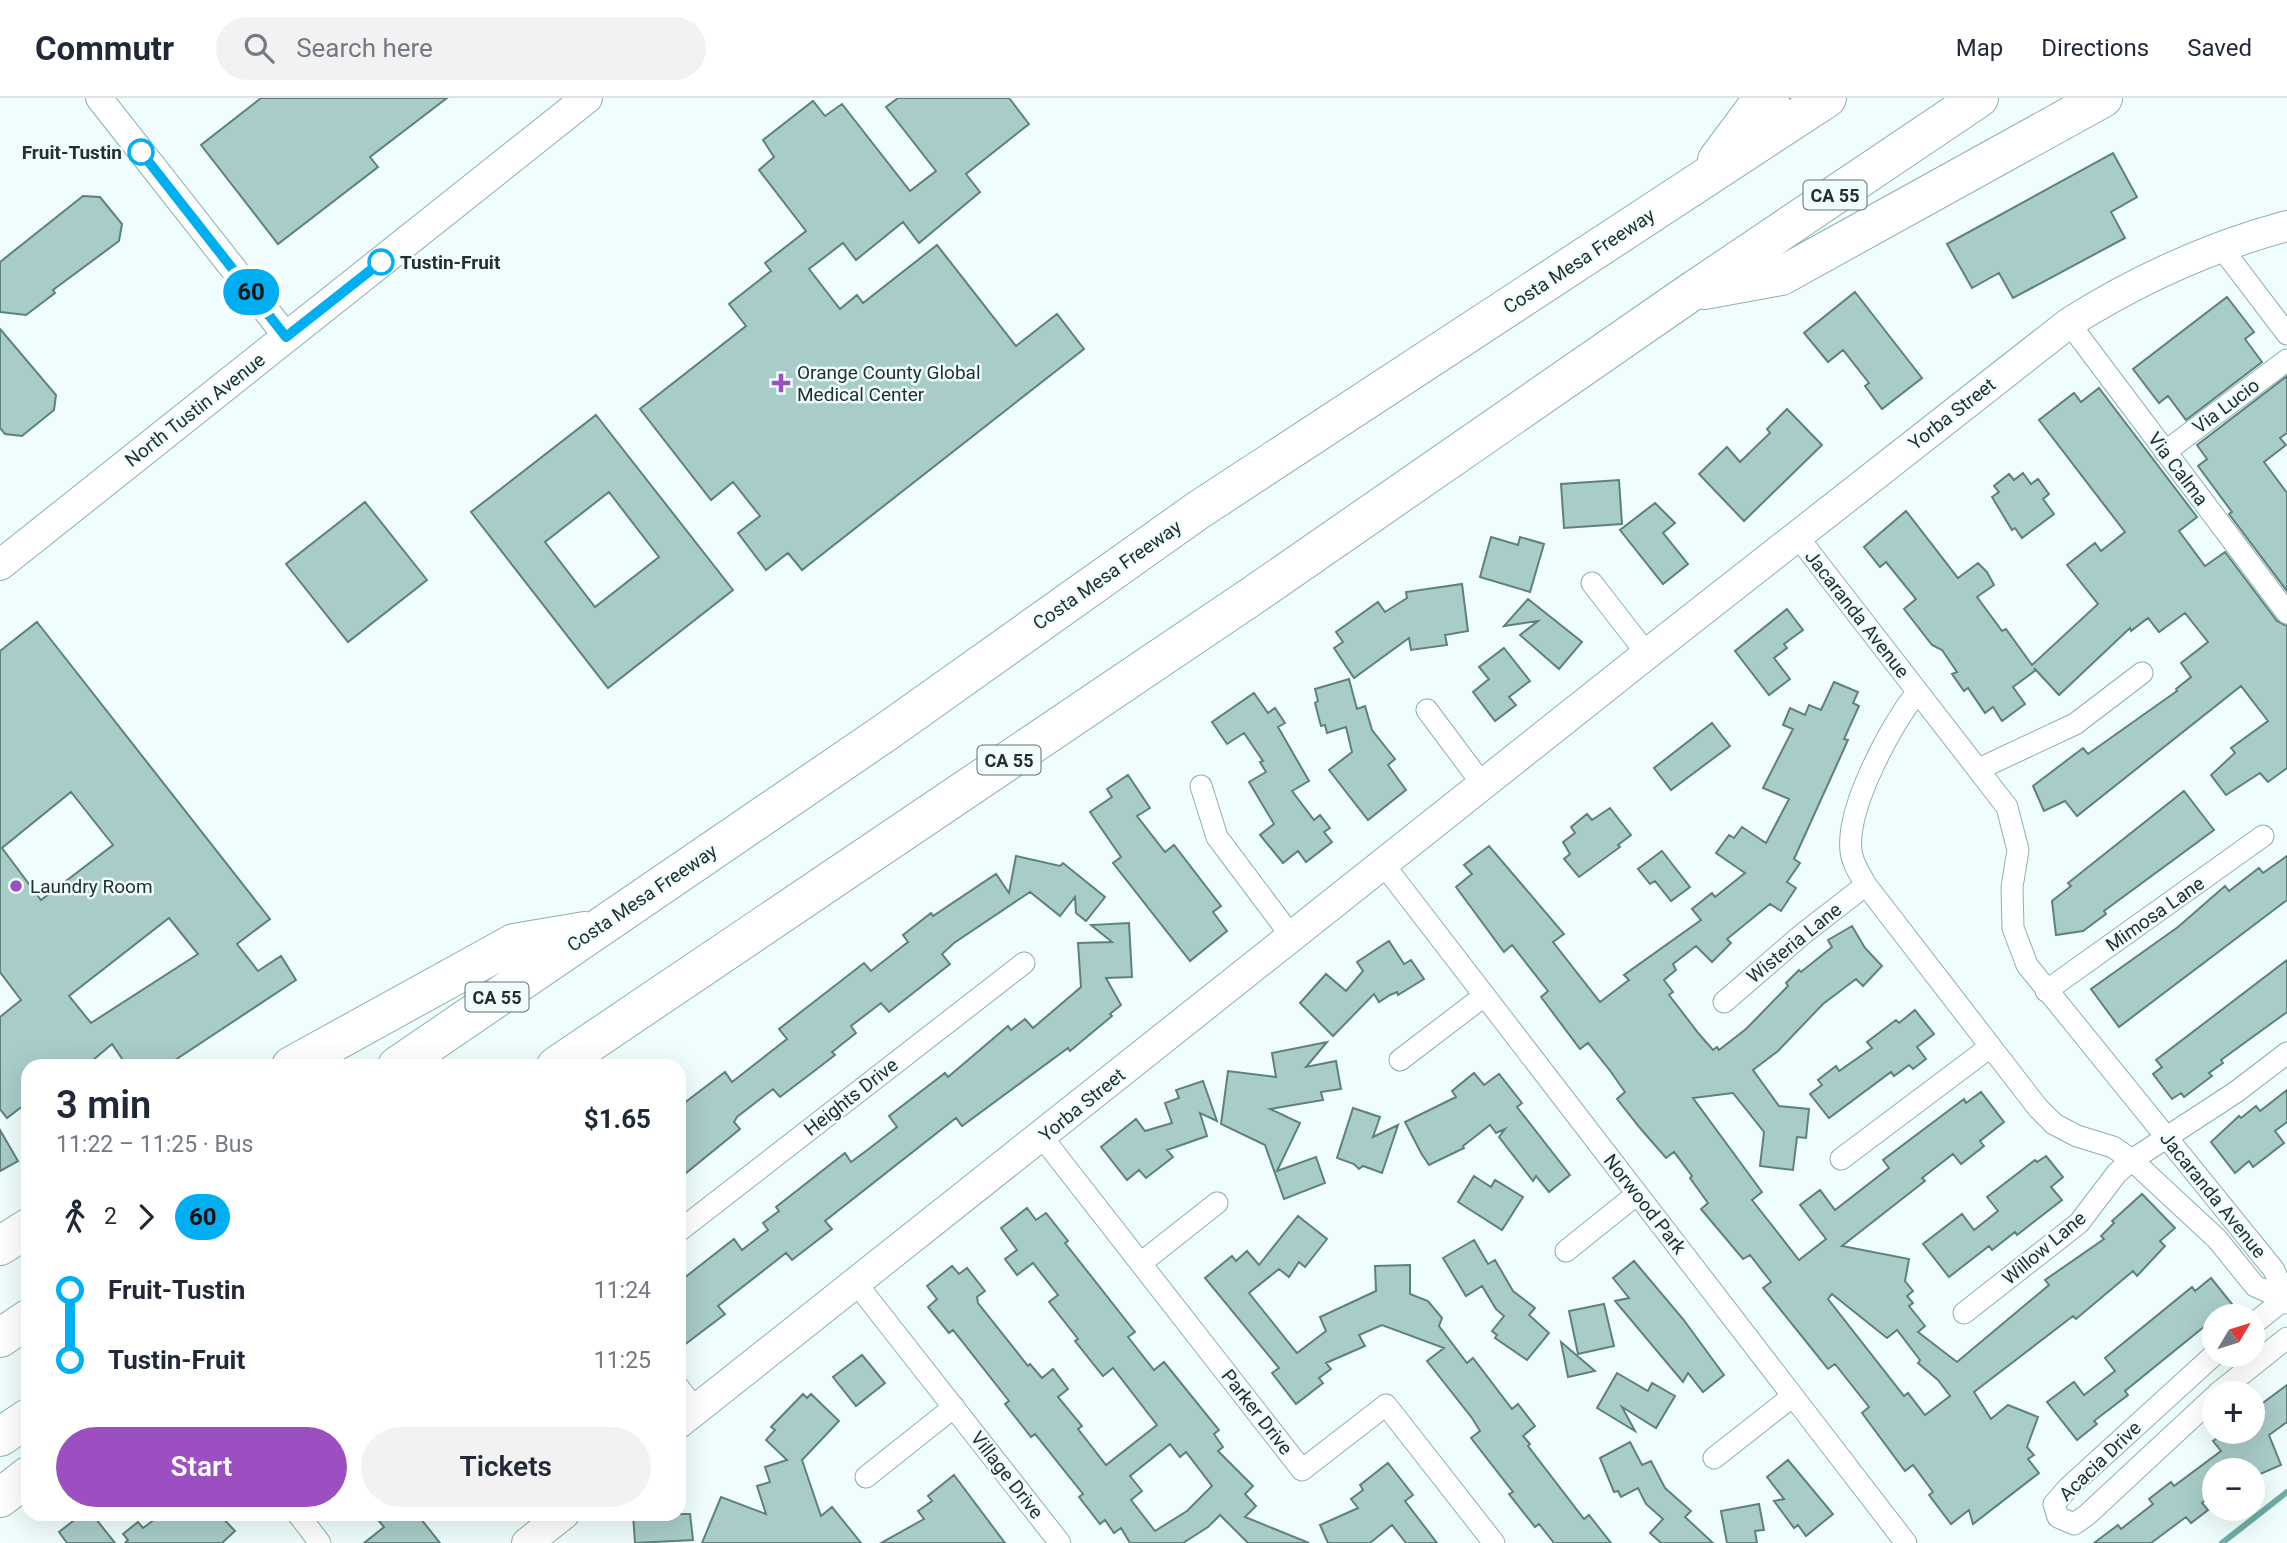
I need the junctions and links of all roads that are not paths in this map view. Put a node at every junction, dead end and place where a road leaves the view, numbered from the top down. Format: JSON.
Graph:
{"nodes":[{"id":1,"x":99,"y":98,"type":"edge"},
{"id":2,"x":587,"y":98,"type":"edge"},
{"id":3,"x":1770,"y":98,"type":"edge"},
{"id":4,"x":1827,"y":98,"type":"edge"},
{"id":5,"x":1979,"y":98,"type":"edge"},
{"id":6,"x":2104,"y":98,"type":"edge"},
{"id":7,"x":1698,"y":184,"type":"junction"},
{"id":8,"x":2287,"y":226,"type":"edge"},
{"id":9,"x":2221,"y":247,"type":"junction"},
{"id":10,"x":1692,"y":292,"type":"junction"},
{"id":11,"x":2069,"y":323,"type":"junction"},
{"id":12,"x":2287,"y":334,"type":"edge"},
{"id":13,"x":286,"y":337,"type":"junction"},
{"id":14,"x":2287,"y":360,"type":"edge"},
{"id":15,"x":2165,"y":452,"type":"junction"},
{"id":16,"x":1797,"y":536,"type":"junction"},
{"id":17,"x":0,"y":565,"type":"edge"},
{"id":18,"x":1592,"y":583,"type":"dead end"},
{"id":19,"x":2287,"y":613,"type":"edge"},
{"id":20,"x":1647,"y":654,"type":"junction"},
{"id":21,"x":2142,"y":673,"type":"dead end"},
{"id":22,"x":1917,"y":692,"type":"junction"},
{"id":23,"x":1427,"y":710,"type":"dead end"},
{"id":24,"x":1979,"y":769,"type":"junction"},
{"id":25,"x":1483,"y":785,"type":"junction"},
{"id":26,"x":1201,"y":786,"type":"dead end"},
{"id":27,"x":2263,"y":836,"type":"dead end"},
{"id":28,"x":1384,"y":865,"type":"junction"},
{"id":29,"x":1866,"y":885,"type":"junction"},
{"id":30,"x":597,"y":929,"type":"junction"},
{"id":31,"x":1292,"y":937,"type":"junction"},
{"id":32,"x":1024,"y":963,"type":"dead end"},
{"id":33,"x":2046,"y":991,"type":"junction"},
{"id":34,"x":1484,"y":996,"type":"junction"},
{"id":35,"x":1724,"y":1002,"type":"dead end"},
{"id":36,"x":1990,"y":1047,"type":"junction"},
{"id":37,"x":2287,"y":1053,"type":"edge"},
{"id":38,"x":303,"y":1059,"type":"edge"},
{"id":39,"x":407,"y":1059,"type":"edge"},
{"id":40,"x":566,"y":1059,"type":"edge"},
{"id":41,"x":1400,"y":1060,"type":"dead end"},
{"id":42,"x":1042,"y":1136,"type":"junction"},
{"id":43,"x":2165,"y":1137,"type":"junction"},
{"id":44,"x":1841,"y":1159,"type":"dead end"},
{"id":45,"x":2132,"y":1160,"type":"junction"},
{"id":46,"x":1637,"y":1194,"type":"junction"},
{"id":47,"x":1217,"y":1203,"type":"dead end"},
{"id":48,"x":686,"y":1226,"type":"edge"},
{"id":49,"x":21,"y":1232,"type":"edge"},
{"id":50,"x":0,"y":1246,"type":"edge"},
{"id":51,"x":1566,"y":1251,"type":"dead end"},
{"id":52,"x":1141,"y":1263,"type":"junction"},
{"id":53,"x":856,"y":1283,"type":"junction"},
{"id":54,"x":2286,"y":1300,"type":"edge"},
{"id":55,"x":1964,"y":1313,"type":"dead end"},
{"id":56,"x":2265,"y":1315,"type":"edge"},
{"id":57,"x":21,"y":1324,"type":"edge"},
{"id":58,"x":0,"y":1338,"type":"edge"},
{"id":59,"x":2287,"y":1338,"type":"edge"},
{"id":60,"x":2202,"y":1366,"type":"edge"},
{"id":61,"x":2233,"y":1381,"type":"edge"},
{"id":62,"x":1793,"y":1396,"type":"junction"},
{"id":63,"x":686,"y":1406,"type":"edge"},
{"id":64,"x":954,"y":1407,"type":"junction"},
{"id":65,"x":2202,"y":1408,"type":"edge"},
{"id":66,"x":21,"y":1423,"type":"edge"},
{"id":67,"x":0,"y":1437,"type":"edge"},
{"id":68,"x":1714,"y":1458,"type":"dead end"},
{"id":69,"x":866,"y":1477,"type":"dead end"},
{"id":70,"x":21,"y":1482,"type":"edge"},
{"id":71,"x":0,"y":1498,"type":"edge"},
{"id":72,"x":303,"y":1521,"type":"edge"},
{"id":73,"x":555,"y":1521,"type":"edge"},
{"id":74,"x":320,"y":1543,"type":"edge"},
{"id":75,"x":527,"y":1543,"type":"edge"},
{"id":76,"x":1060,"y":1543,"type":"edge"},
{"id":77,"x":1494,"y":1543,"type":"edge"},
{"id":78,"x":1906,"y":1543,"type":"edge"}],
"edges":[{"from":1,"to":13,"type":"street"},
{"from":2,"to":13,"type":"main road","name":"North Tustin Avenue"},
{"from":3,"to":7,"type":"highway"},
{"from":4,"to":7,"type":"highway","name":"Costa Mesa Freeway","number":"CA 55"},
{"from":5,"to":10,"type":"highway","number":"CA 55"},
{"from":6,"to":10,"type":"highway"},
{"from":7,"to":30,"type":"highway","name":"Costa Mesa Freeway","number":"CA 55"},
{"from":8,"to":9,"type":"main road","name":"Yorba Street"},
{"from":9,"to":11,"type":"main road","name":"Yorba Street"},
{"from":9,"to":12,"type":"street"},
{"from":10,"to":40,"type":"highway","number":"CA 55"},
{"from":11,"to":15,"type":"street","name":"Via Calma"},
{"from":11,"to":16,"type":"main road","name":"Yorba Street"},
{"from":13,"to":17,"type":"main road","name":"North Tustin Avenue"},
{"from":14,"to":15,"type":"street","name":"Via Lucio"},
{"from":15,"to":19,"type":"street","name":"Via Calma"},
{"from":16,"to":20,"type":"main road","name":"Yorba Street"},
{"from":16,"to":22,"type":"street","name":"Jacaranda Avenue"},
{"from":18,"to":20,"type":"street"},
{"from":20,"to":25,"type":"main road","name":"Yorba Street"},
{"from":21,"to":24,"type":"street"},
{"from":22,"to":24,"type":"street","name":"Jacaranda Avenue"},
{"from":22,"to":29,"type":"street","name":"Jacaranda Avenue"},
{"from":23,"to":25,"type":"street"},
{"from":24,"to":33,"type":"street","name":"Jacaranda Avenue"},
{"from":25,"to":28,"type":"main road","name":"Yorba Street"},
{"from":26,"to":31,"type":"street"},
{"from":27,"to":33,"type":"street","name":"Mimosa Lane"},
{"from":28,"to":31,"type":"main road","name":"Yorba Street"},
{"from":28,"to":34,"type":"street","name":"Norwood Park"},
{"from":29,"to":35,"type":"street","name":"Wisteria Lane"},
{"from":29,"to":36,"type":"street","name":"Jacaranda Avenue"},
{"from":30,"to":38,"type":"highway"},
{"from":30,"to":39,"type":"highway","name":"Costa Mesa Freeway","number":"CA 55"},
{"from":31,"to":42,"type":"main road","name":"Yorba Street"},
{"from":32,"to":48,"type":"street","name":"Heights Drive"},
{"from":33,"to":43,"type":"street","name":"Jacaranda Avenue"},
{"from":34,"to":41,"type":"street"},
{"from":34,"to":46,"type":"street","name":"Norwood Park"},
{"from":36,"to":44,"type":"street"},
{"from":36,"to":45,"type":"street","name":"Jacaranda Avenue"},
{"from":37,"to":43,"type":"street","name":"Willow Lane"},
{"from":42,"to":52,"type":"street","name":"Parker Drive"},
{"from":42,"to":53,"type":"main road","name":"Yorba Street"},
{"from":43,"to":45,"type":"street","name":"Willow Lane"},
{"from":43,"to":54,"type":"street","name":"Jacaranda Avenue"},
{"from":45,"to":54,"type":"street","name":"Jacaranda Avenue"},
{"from":45,"to":55,"type":"street","name":"Willow Lane"},
{"from":46,"to":51,"type":"street"},
{"from":46,"to":62,"type":"street","name":"Norwood Park"},
{"from":47,"to":52,"type":"street"},
{"from":49,"to":50,"type":"highway"},
{"from":52,"to":77,"type":"street","name":"Parker Drive"},
{"from":53,"to":63,"type":"main road","name":"Yorba Street"},
{"from":53,"to":64,"type":"street","name":"Village Drive"},
{"from":54,"to":56,"type":"street"},
{"from":57,"to":58,"type":"highway"},
{"from":59,"to":61,"type":"street"},
{"from":60,"to":65,"type":"street","name":"Acacia Drive"},
{"from":62,"to":68,"type":"street"},
{"from":62,"to":78,"type":"street","name":"Norwood Park"},
{"from":64,"to":69,"type":"street"},
{"from":64,"to":76,"type":"street","name":"Village Drive"},
{"from":66,"to":67,"type":"highway"},
{"from":70,"to":71,"type":"highway"},
{"from":72,"to":74,"type":"street"},
{"from":73,"to":75,"type":"main road"}]}
